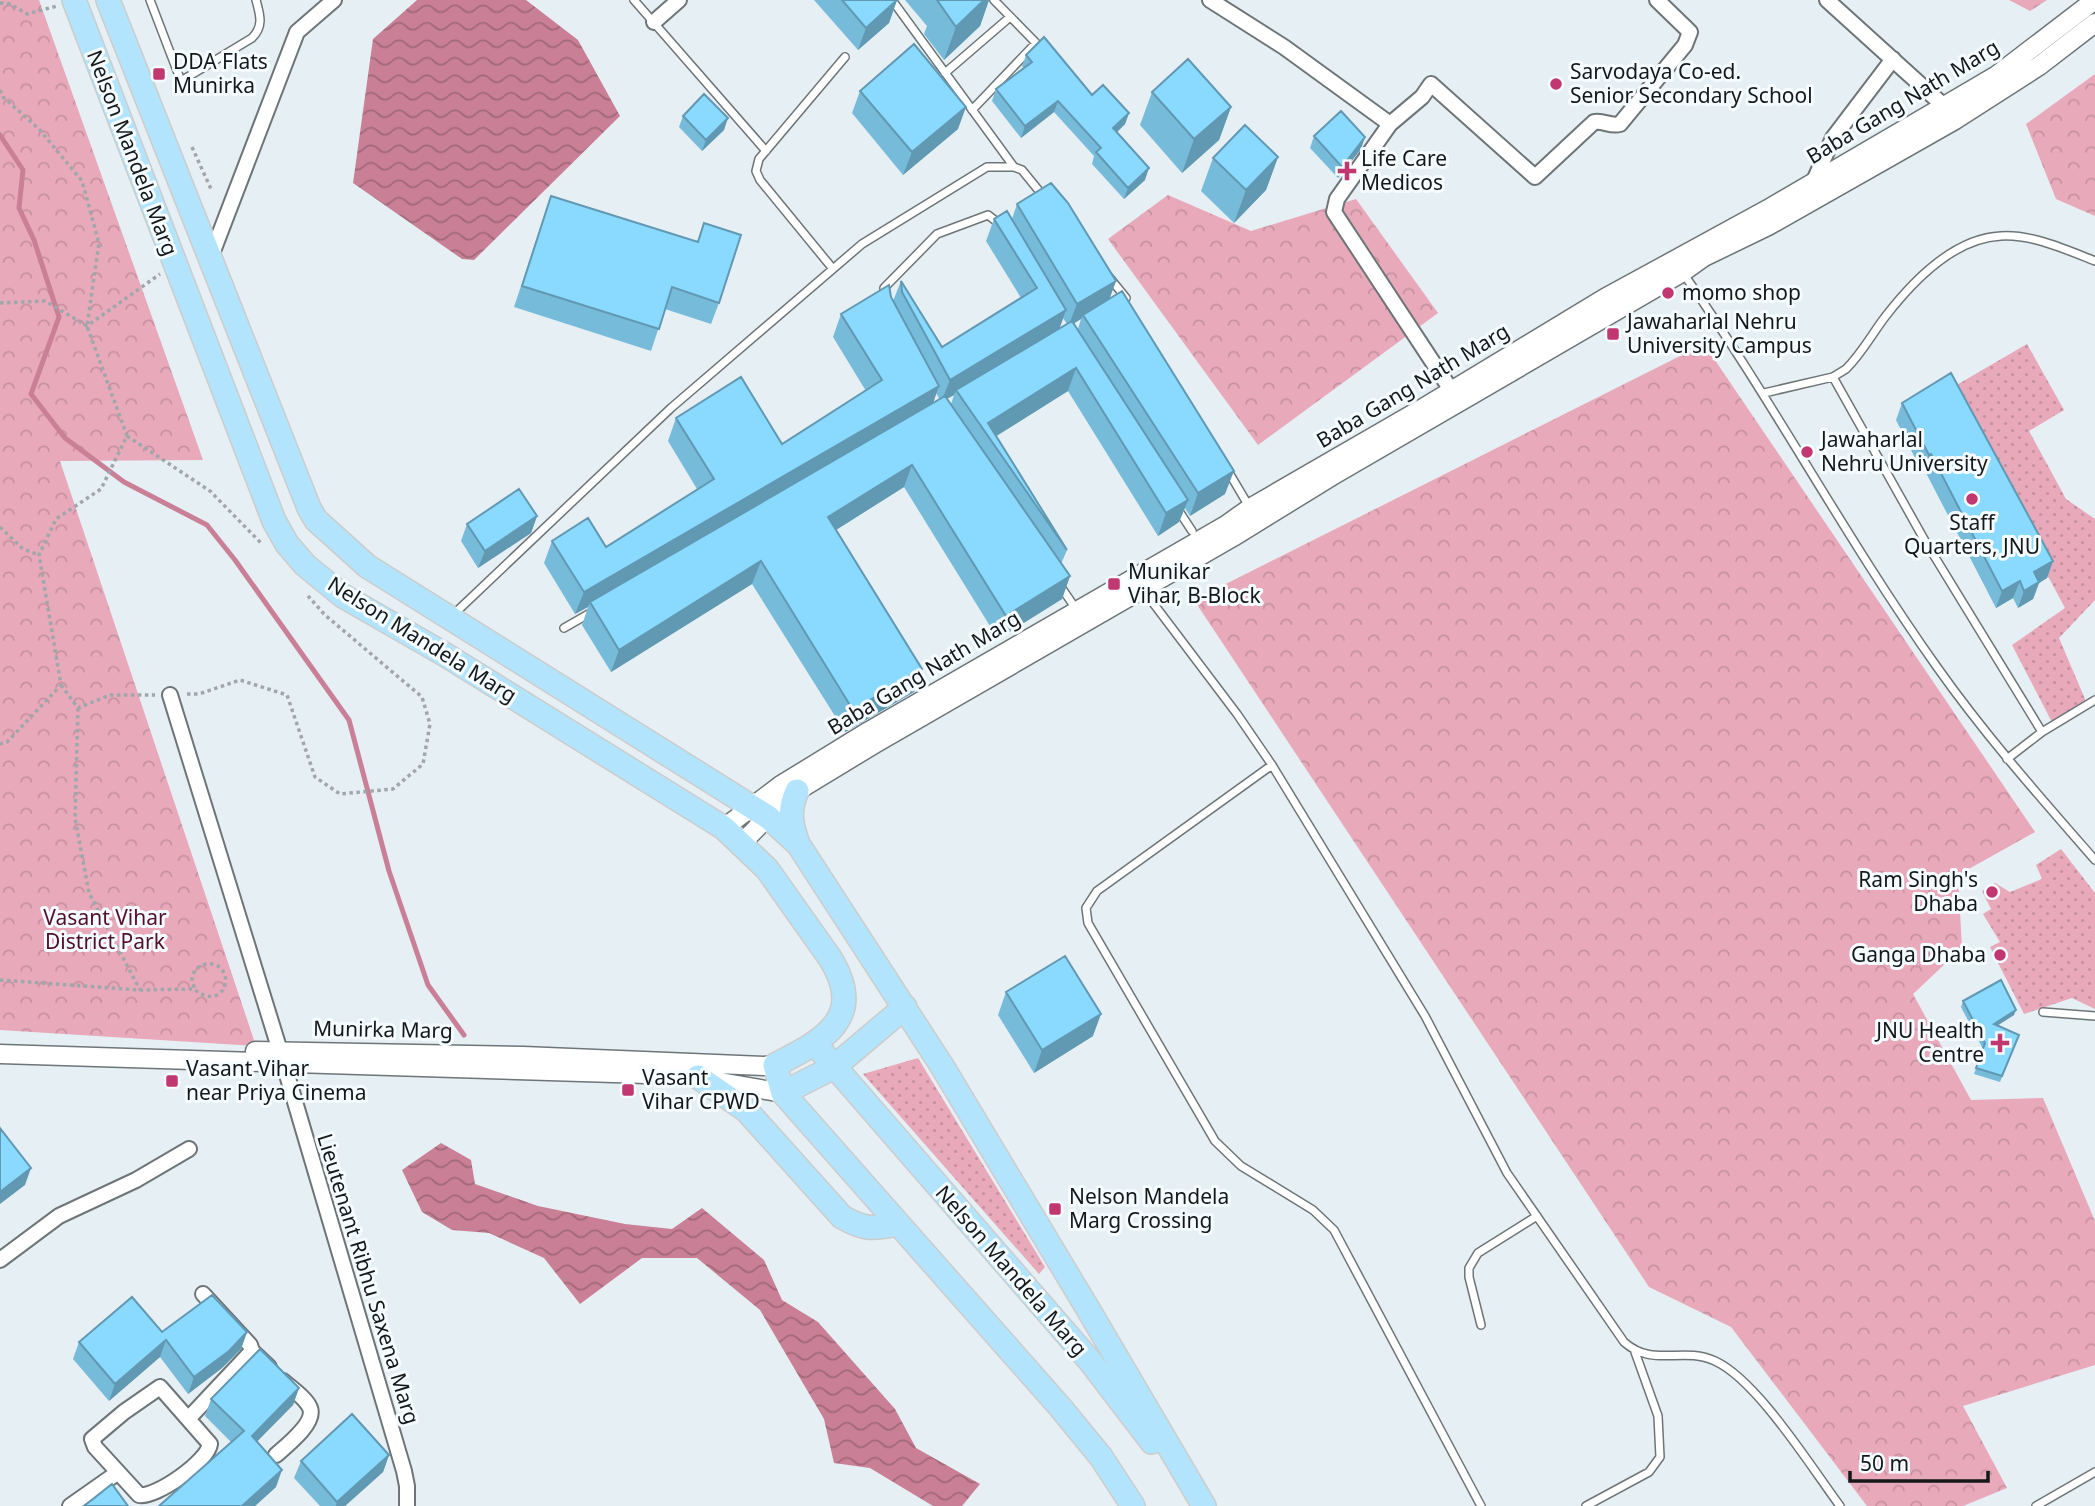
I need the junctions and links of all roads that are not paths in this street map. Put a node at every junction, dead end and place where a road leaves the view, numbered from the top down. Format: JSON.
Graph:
{"nodes":[{"id":1,"x":108,"y":0,"type":"edge"},
{"id":2,"x":150,"y":0,"type":"edge"},
{"id":3,"x":256,"y":0,"type":"edge"},
{"id":4,"x":334,"y":0,"type":"edge"},
{"id":5,"x":634,"y":0,"type":"edge"},
{"id":6,"x":679,"y":0,"type":"edge"},
{"id":7,"x":892,"y":0,"type":"edge"},
{"id":8,"x":994,"y":0,"type":"edge"},
{"id":9,"x":1210,"y":0,"type":"edge"},
{"id":10,"x":1657,"y":0,"type":"edge"},
{"id":11,"x":1827,"y":0,"type":"edge"},
{"id":12,"x":2095,"y":0,"type":"edge"},
{"id":13,"x":74,"y":1,"type":"edge"},
{"id":14,"x":1010,"y":17,"type":"junction"},
{"id":15,"x":654,"y":22,"type":"junction"},
{"id":16,"x":2095,"y":23,"type":"edge"},
{"id":17,"x":845,"y":57,"type":"dead end"},
{"id":18,"x":1893,"y":59,"type":"junction"},
{"id":19,"x":945,"y":72,"type":"junction"},
{"id":20,"x":1944,"y":106,"type":"junction"},
{"id":21,"x":972,"y":110,"type":"junction"},
{"id":22,"x":1390,"y":124,"type":"junction"},
{"id":23,"x":766,"y":151,"type":"junction"},
{"id":24,"x":1014,"y":167,"type":"junction"},
{"id":25,"x":1813,"y":183,"type":"junction"},
{"id":26,"x":1048,"y":202,"type":"edge"},
{"id":27,"x":1006,"y":233,"type":"edge"},
{"id":28,"x":210,"y":260,"type":"junction"},
{"id":29,"x":2095,"y":261,"type":"edge"},
{"id":30,"x":1679,"y":266,"type":"junction"},
{"id":31,"x":1101,"y":267,"type":"edge"},
{"id":32,"x":833,"y":269,"type":"junction"},
{"id":33,"x":1127,"y":299,"type":"junction"},
{"id":34,"x":1117,"y":305,"type":"edge"},
{"id":35,"x":887,"y":307,"type":"edge"},
{"id":36,"x":1134,"y":310,"type":"edge"},
{"id":37,"x":1833,"y":377,"type":"junction"},
{"id":38,"x":1764,"y":393,"type":"junction"},
{"id":39,"x":1456,"y":396,"type":"junction"},
{"id":40,"x":1222,"y":461,"type":"edge"},
{"id":41,"x":1170,"y":497,"type":"edge"},
{"id":42,"x":1255,"y":513,"type":"junction"},
{"id":43,"x":1192,"y":531,"type":"dead end"},
{"id":44,"x":1052,"y":574,"type":"edge"},
{"id":45,"x":1142,"y":589,"type":"junction"},
{"id":46,"x":601,"y":607,"type":"edge"},
{"id":47,"x":1077,"y":610,"type":"junction"},
{"id":48,"x":451,"y":617,"type":"junction"},
{"id":49,"x":564,"y":628,"type":"dead end"},
{"id":50,"x":170,"y":695,"type":"road end"},
{"id":51,"x":2095,"y":700,"type":"edge"},
{"id":52,"x":2042,"y":732,"type":"junction"},
{"id":53,"x":2007,"y":759,"type":"junction"},
{"id":54,"x":1272,"y":765,"type":"junction"},
{"id":55,"x":797,"y":791,"type":"junction"},
{"id":56,"x":760,"y":811,"type":"junction"},
{"id":57,"x":724,"y":828,"type":"junction"},
{"id":58,"x":742,"y":843,"type":"junction"},
{"id":59,"x":798,"y":844,"type":"junction"},
{"id":60,"x":2095,"y":860,"type":"edge"},
{"id":61,"x":905,"y":1007,"type":"junction"},
{"id":62,"x":2043,"y":1012,"type":"dead end"},
{"id":63,"x":2095,"y":1016,"type":"edge"},
{"id":64,"x":0,"y":1042,"type":"edge"},
{"id":65,"x":815,"y":1044,"type":"junction"},
{"id":66,"x":0,"y":1054,"type":"edge"},
{"id":67,"x":282,"y":1058,"type":"junction"},
{"id":68,"x":770,"y":1066,"type":"junction"},
{"id":69,"x":834,"y":1066,"type":"junction"},
{"id":70,"x":705,"y":1079,"type":"junction"},
{"id":71,"x":783,"y":1093,"type":"junction"},
{"id":72,"x":188,"y":1149,"type":"dead end"},
{"id":73,"x":1537,"y":1216,"type":"junction"},
{"id":74,"x":898,"y":1224,"type":"junction"},
{"id":75,"x":0,"y":1259,"type":"edge"},
{"id":76,"x":203,"y":1294,"type":"dead end"},
{"id":77,"x":1481,"y":1325,"type":"dead end"},
{"id":78,"x":252,"y":1351,"type":"junction"},
{"id":79,"x":1635,"y":1352,"type":"junction"},
{"id":80,"x":189,"y":1419,"type":"junction"},
{"id":81,"x":276,"y":1455,"type":"dead end"},
{"id":82,"x":2095,"y":1472,"type":"edge"},
{"id":83,"x":117,"y":1473,"type":"junction"},
{"id":84,"x":70,"y":1506,"type":"edge"},
{"id":85,"x":407,"y":1506,"type":"edge"},
{"id":86,"x":1133,"y":1506,"type":"edge"},
{"id":87,"x":1195,"y":1506,"type":"edge"},
{"id":88,"x":1203,"y":1506,"type":"edge"},
{"id":89,"x":1481,"y":1506,"type":"edge"},
{"id":90,"x":1586,"y":1506,"type":"edge"},
{"id":91,"x":1840,"y":1506,"type":"edge"},
{"id":92,"x":2036,"y":1506,"type":"edge"}],
"edges":[{"from":1,"to":28,"type":"main road","name":"Nelson Mandela Marg"},
{"from":2,"to":3,"type":"lane"},
{"from":4,"to":28,"type":"street"},
{"from":5,"to":15,"type":"lane"},
{"from":6,"to":15,"type":"street"},
{"from":7,"to":19,"type":"lane"},
{"from":8,"to":14,"type":"lane"},
{"from":9,"to":22,"type":"street"},
{"from":10,"to":22,"type":"street"},
{"from":11,"to":18,"type":"street"},
{"from":12,"to":20,"type":"street","name":"Baba Gang Nath Marg"},
{"from":13,"to":57,"type":"main road","name":"Nelson Mandela Marg"},
{"from":14,"to":19,"type":"lane"},
{"from":14,"to":21,"type":"lane"},
{"from":15,"to":23,"type":"lane"},
{"from":16,"to":30,"type":"street","name":"Baba Gang Nath Marg"},
{"from":17,"to":23,"type":"lane"},
{"from":18,"to":20,"type":"street"},
{"from":18,"to":25,"type":"street"},
{"from":19,"to":21,"type":"lane"},
{"from":20,"to":25,"type":"street","name":"Baba Gang Nath Marg"},
{"from":21,"to":24,"type":"lane"},
{"from":22,"to":39,"type":"street"},
{"from":23,"to":32,"type":"lane"},
{"from":24,"to":26,"type":"lane"},
{"from":24,"to":32,"type":"lane"},
{"from":25,"to":30,"type":"street","name":"Baba Gang Nath Marg"},
{"from":27,"to":35,"type":"lane"},
{"from":28,"to":48,"type":"main road","name":"Nelson Mandela Marg"},
{"from":29,"to":37,"type":"lane"},
{"from":30,"to":38,"type":"lane"},
{"from":30,"to":39,"type":"street","name":"Baba Gang Nath Marg"},
{"from":31,"to":33,"type":"lane"},
{"from":32,"to":48,"type":"lane"},
{"from":33,"to":34,"type":"lane"},
{"from":33,"to":36,"type":"lane"},
{"from":37,"to":38,"type":"lane"},
{"from":37,"to":52,"type":"lane"},
{"from":38,"to":53,"type":"lane"},
{"from":39,"to":42,"type":"street","name":"Baba Gang Nath Marg"},
{"from":40,"to":42,"type":"lane"},
{"from":41,"to":43,"type":"lane"},
{"from":42,"to":45,"type":"street","name":"Baba Gang Nath Marg"},
{"from":42,"to":47,"type":"street","name":"Baba Gang Nath Marg"},
{"from":44,"to":47,"type":"lane"},
{"from":45,"to":54,"type":"lane"},
{"from":45,"to":55,"type":"street","name":"Baba Gang Nath Marg"},
{"from":46,"to":49,"type":"lane"},
{"from":47,"to":56,"type":"street","name":"Baba Gang Nath Marg"},
{"from":48,"to":56,"type":"main road","name":"Nelson Mandela Marg"},
{"from":50,"to":67,"type":"street","name":"Lieutenant Ribhu Saxena Marg"},
{"from":51,"to":52,"type":"lane"},
{"from":52,"to":53,"type":"lane"},
{"from":53,"to":60,"type":"lane"},
{"from":54,"to":73,"type":"lane"},
{"from":54,"to":89,"type":"lane"},
{"from":55,"to":56,"type":"street","name":"Baba Gang Nath Marg"},
{"from":55,"to":59,"type":"main road"},
{"from":56,"to":57,"type":"street"},
{"from":56,"to":58,"type":"street"},
{"from":56,"to":59,"type":"main road","name":"Nelson Mandela Marg"},
{"from":57,"to":58,"type":"main road","name":"Nelson Mandela Marg"},
{"from":58,"to":65,"type":"main road","name":"Nelson Mandela Marg"},
{"from":59,"to":61,"type":"main road"},
{"from":61,"to":69,"type":"main road"},
{"from":61,"to":88,"type":"main road"},
{"from":62,"to":63,"type":"lane"},
{"from":64,"to":67,"type":"street","name":"Munirka Marg"},
{"from":65,"to":68,"type":"main road","name":"Nelson Mandela Marg"},
{"from":65,"to":69,"type":"main road","name":"Nelson Mandela Marg"},
{"from":66,"to":67,"type":"street","name":"Munirka Marg"},
{"from":67,"to":68,"type":"street","name":"Munirka Marg"},
{"from":67,"to":70,"type":"street","name":"Munirka Marg"},
{"from":67,"to":85,"type":"street","name":"Lieutenant Ribhu Saxena Marg"},
{"from":68,"to":71,"type":"main road"},
{"from":69,"to":71,"type":"main road"},
{"from":69,"to":87,"type":"main road","name":"Nelson Mandela Marg"},
{"from":70,"to":71,"type":"street","name":"Munirka Marg"},
{"from":70,"to":74,"type":"main road"},
{"from":71,"to":74,"type":"main road"},
{"from":72,"to":75,"type":"street"},
{"from":73,"to":77,"type":"lane"},
{"from":73,"to":79,"type":"lane"},
{"from":74,"to":86,"type":"main road"},
{"from":76,"to":78,"type":"street"},
{"from":78,"to":80,"type":"street"},
{"from":78,"to":81,"type":"street"},
{"from":79,"to":90,"type":"lane"},
{"from":79,"to":91,"type":"lane"},
{"from":80,"to":83,"type":"street"},
{"from":80,"to":83,"type":"street"},
{"from":82,"to":92,"type":"lane"},
{"from":83,"to":84,"type":"street"}]}
